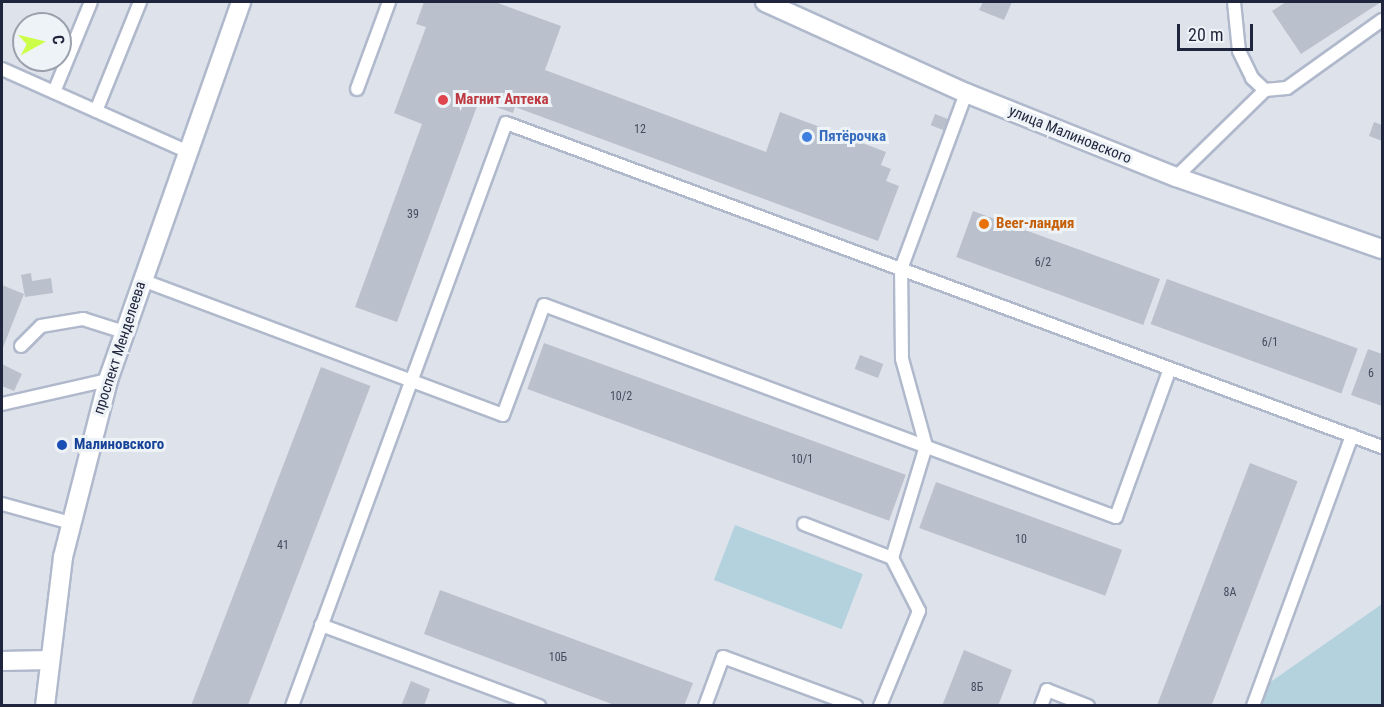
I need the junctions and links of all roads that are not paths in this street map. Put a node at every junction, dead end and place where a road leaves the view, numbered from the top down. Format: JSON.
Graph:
{"nodes":[{"id":1,"x":91,"y":2,"type":"edge"},
{"id":2,"x":140,"y":2,"type":"edge"},
{"id":3,"x":241,"y":2,"type":"edge"},
{"id":4,"x":389,"y":2,"type":"edge"},
{"id":5,"x":765,"y":2,"type":"edge"},
{"id":6,"x":1234,"y":2,"type":"edge"},
{"id":7,"x":1383,"y":20,"type":"edge"},
{"id":8,"x":2,"y":69,"type":"edge"},
{"id":9,"x":357,"y":89,"type":"dead end"},
{"id":10,"x":1265,"y":90,"type":"junction"},
{"id":11,"x":54,"y":92,"type":"junction"},
{"id":12,"x":966,"y":93,"type":"junction"},
{"id":13,"x":96,"y":111,"type":"junction"},
{"id":14,"x":188,"y":152,"type":"junction"},
{"id":15,"x":1176,"y":177,"type":"junction"},
{"id":16,"x":1383,"y":249,"type":"edge"},
{"id":17,"x":901,"y":269,"type":"junction"},
{"id":18,"x":142,"y":280,"type":"junction"},
{"id":19,"x":124,"y":332,"type":"junction"},
{"id":20,"x":21,"y":346,"type":"dead end"},
{"id":21,"x":1170,"y":369,"type":"junction"},
{"id":22,"x":108,"y":380,"type":"junction"},
{"id":23,"x":411,"y":381,"type":"junction"},
{"id":24,"x":2,"y":404,"type":"edge"},
{"id":25,"x":1352,"y":436,"type":"junction"},
{"id":26,"x":926,"y":446,"type":"junction"},
{"id":27,"x":1383,"y":447,"type":"edge"},
{"id":28,"x":2,"y":504,"type":"edge"},
{"id":29,"x":71,"y":523,"type":"junction"},
{"id":30,"x":804,"y":524,"type":"dead end"},
{"id":31,"x":892,"y":558,"type":"junction"},
{"id":32,"x":321,"y":625,"type":"junction"},
{"id":33,"x":49,"y":660,"type":"junction"},
{"id":34,"x":2,"y":661,"type":"edge"},
{"id":35,"x":1073,"y":703,"type":"edge"},
{"id":36,"x":45,"y":705,"type":"edge"},
{"id":37,"x":292,"y":705,"type":"edge"},
{"id":38,"x":539,"y":705,"type":"edge"},
{"id":39,"x":705,"y":705,"type":"edge"},
{"id":40,"x":855,"y":705,"type":"edge"},
{"id":41,"x":880,"y":705,"type":"edge"},
{"id":42,"x":1041,"y":705,"type":"edge"},
{"id":43,"x":1088,"y":705,"type":"edge"},
{"id":44,"x":1253,"y":705,"type":"edge"}],
"edges":[{"from":1,"to":11,"type":"lane"},
{"from":2,"to":13,"type":"lane"},
{"from":3,"to":14,"type":"main road","name":"проспект Менделеева"},
{"from":4,"to":9,"type":"lane"},
{"from":5,"to":12,"type":"main road","name":"улица Малиновского"},
{"from":6,"to":10,"type":"lane"},
{"from":7,"to":10,"type":"lane"},
{"from":8,"to":11,"type":"lane"},
{"from":10,"to":15,"type":"lane"},
{"from":11,"to":13,"type":"lane"},
{"from":12,"to":15,"type":"main road","name":"улица Малиновского"},
{"from":12,"to":17,"type":"lane"},
{"from":13,"to":14,"type":"lane"},
{"from":14,"to":18,"type":"main road","name":"проспект Менделеева"},
{"from":15,"to":16,"type":"main road","name":"улица Малиновского"},
{"from":17,"to":21,"type":"lane"},
{"from":17,"to":23,"type":"lane"},
{"from":17,"to":26,"type":"lane"},
{"from":18,"to":19,"type":"main road","name":"проспект Менделеева"},
{"from":18,"to":23,"type":"lane"},
{"from":19,"to":20,"type":"lane"},
{"from":19,"to":22,"type":"main road","name":"проспект Менделеева"},
{"from":21,"to":25,"type":"lane"},
{"from":21,"to":26,"type":"lane"},
{"from":22,"to":24,"type":"lane"},
{"from":22,"to":29,"type":"main road","name":"проспект Менделеева"},
{"from":23,"to":26,"type":"lane"},
{"from":23,"to":32,"type":"lane"},
{"from":25,"to":27,"type":"lane"},
{"from":25,"to":44,"type":"lane"},
{"from":26,"to":31,"type":"lane"},
{"from":28,"to":29,"type":"lane"},
{"from":29,"to":33,"type":"main road","name":"проспект Менделеева"},
{"from":30,"to":31,"type":"lane"},
{"from":31,"to":41,"type":"lane"},
{"from":32,"to":37,"type":"lane"},
{"from":32,"to":38,"type":"lane"},
{"from":33,"to":34,"type":"main road"},
{"from":33,"to":36,"type":"main road","name":"проспект Менделеева"},
{"from":35,"to":42,"type":"lane"},
{"from":35,"to":43,"type":"lane"},
{"from":39,"to":40,"type":"lane"}]}
